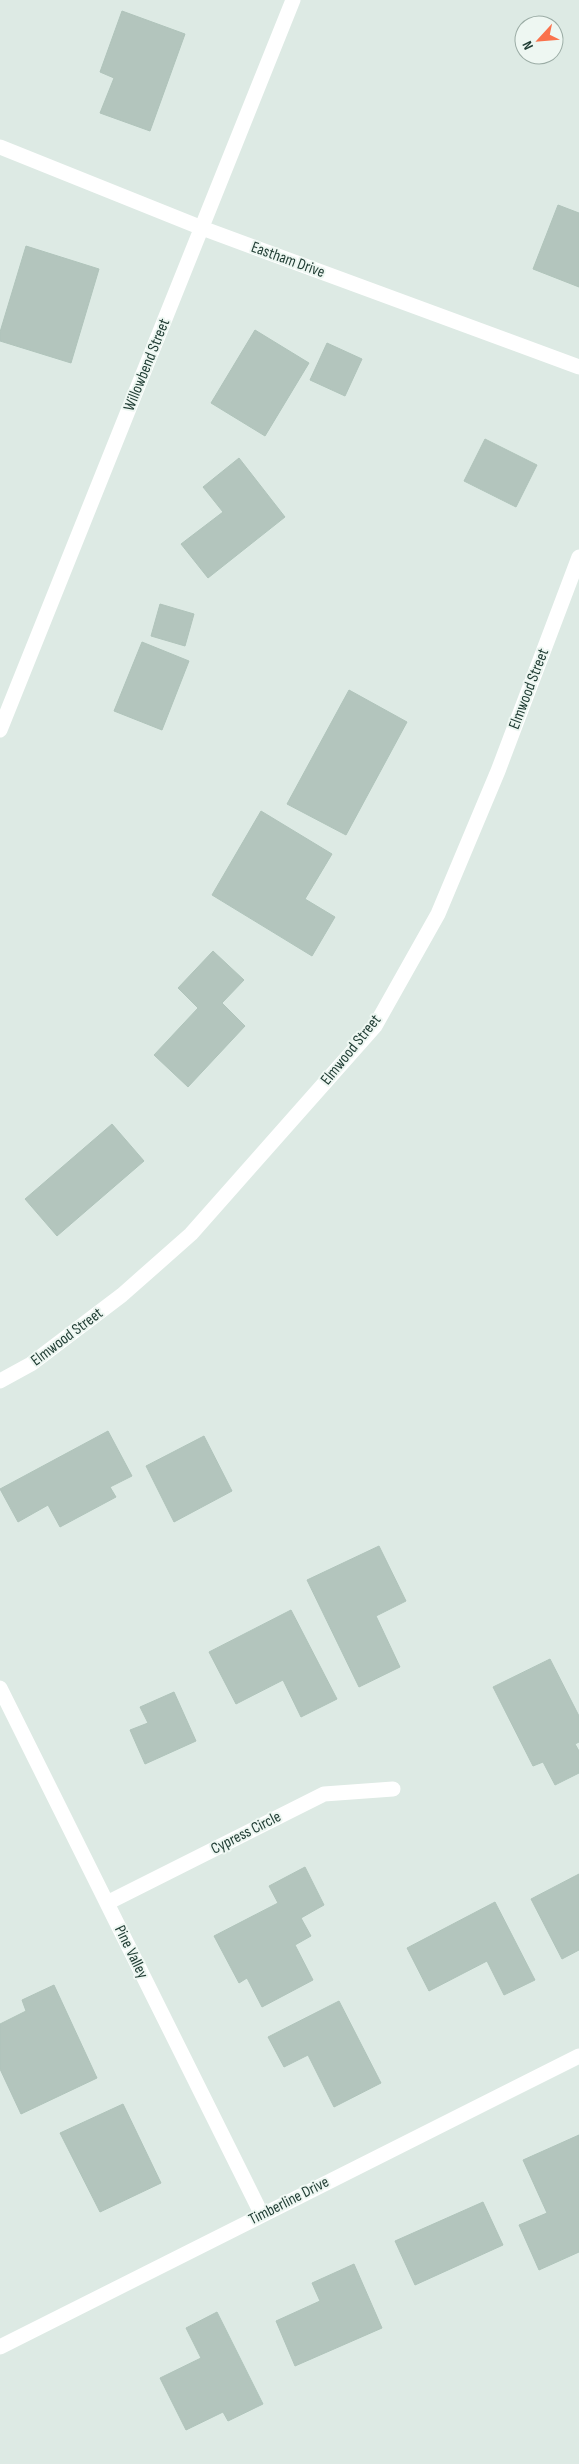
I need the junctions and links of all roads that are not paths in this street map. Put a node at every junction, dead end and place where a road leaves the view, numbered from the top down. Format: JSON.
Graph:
{"nodes":[{"id":1,"x":293,"y":0,"type":"edge"},
{"id":2,"x":0,"y":147,"type":"edge"},
{"id":3,"x":202,"y":228,"type":"junction"},
{"id":4,"x":579,"y":367,"type":"edge"},
{"id":5,"x":579,"y":557,"type":"edge"},
{"id":6,"x":0,"y":730,"type":"edge"},
{"id":7,"x":0,"y":1380,"type":"edge"},
{"id":8,"x":0,"y":1688,"type":"edge"},
{"id":9,"x":393,"y":1789,"type":"dead end"},
{"id":10,"x":107,"y":1903,"type":"junction"},
{"id":11,"x":579,"y":2056,"type":"edge"},
{"id":12,"x":262,"y":2215,"type":"junction"},
{"id":13,"x":0,"y":2347,"type":"edge"}],
"edges":[{"from":1,"to":3,"type":"street","name":"Willowbend Street"},
{"from":2,"to":3,"type":"street","name":"Eastham Drive"},
{"from":3,"to":4,"type":"street","name":"Eastham Drive"},
{"from":3,"to":6,"type":"street","name":"Willowbend Street"},
{"from":5,"to":7,"type":"street","name":"Elmwood Street"},
{"from":8,"to":10,"type":"street","name":"Pine Valley"},
{"from":9,"to":10,"type":"street","name":"Cypress Circle"},
{"from":10,"to":12,"type":"street","name":"Pine Valley"},
{"from":11,"to":12,"type":"street","name":"Timberline Drive"},
{"from":12,"to":13,"type":"street","name":"Timberline Drive"}]}
